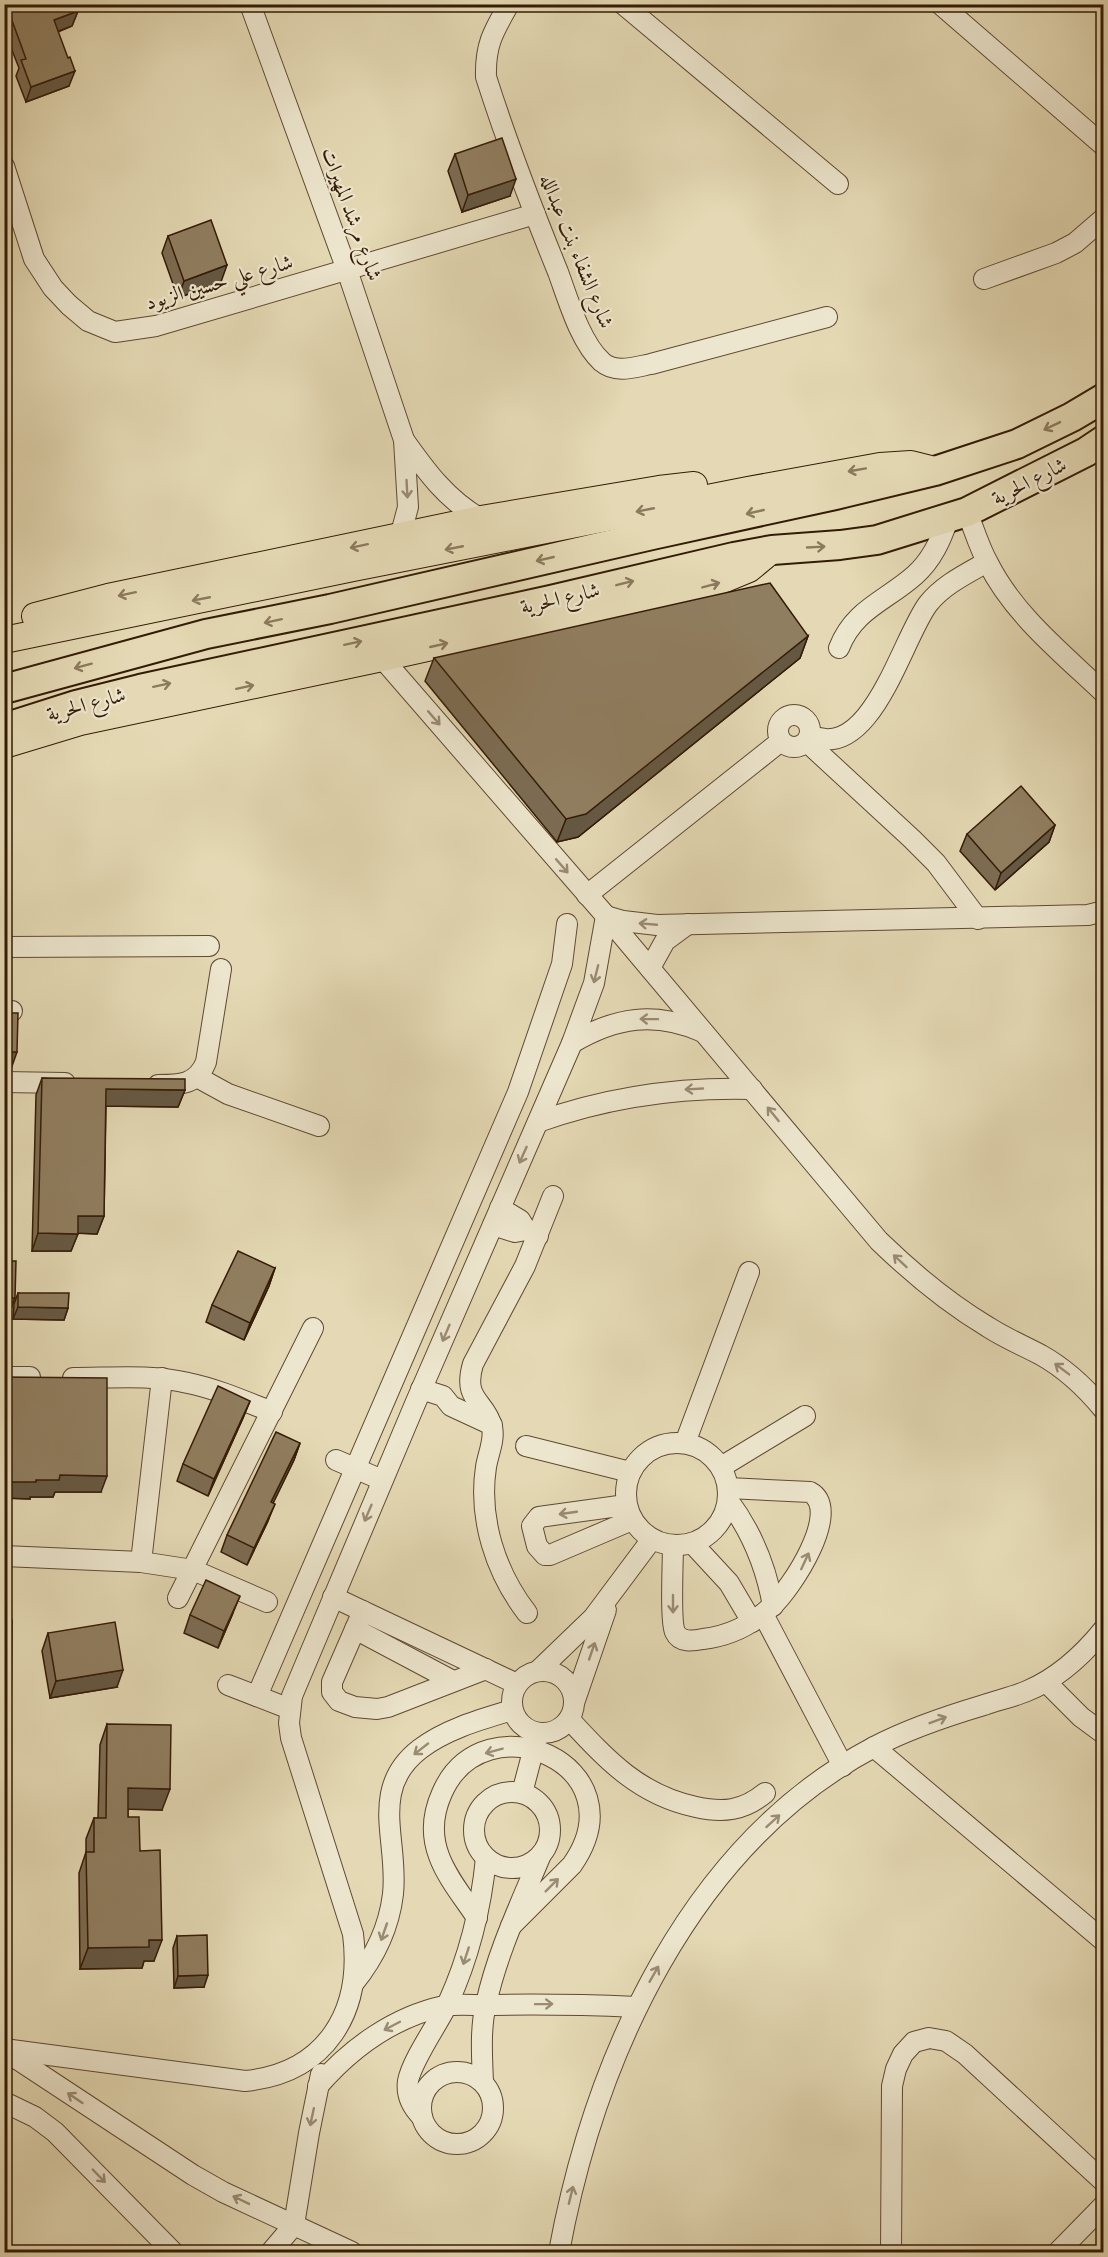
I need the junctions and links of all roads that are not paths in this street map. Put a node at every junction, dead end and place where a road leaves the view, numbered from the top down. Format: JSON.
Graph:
{"nodes":[{"id":1,"x":250,"y":4,"type":"edge"},
{"id":2,"x":509,"y":4,"type":"edge"},
{"id":3,"x":623,"y":4,"type":"edge"},
{"id":4,"x":940,"y":4,"type":"edge"},
{"id":5,"x":1104,"y":146,"type":"edge"},
{"id":6,"x":4,"y":166,"type":"edge"},
{"id":7,"x":838,"y":184,"type":"dead end"},
{"id":8,"x":535,"y":213,"type":"junction"},
{"id":9,"x":1104,"y":218,"type":"edge"},
{"id":10,"x":347,"y":270,"type":"junction"},
{"id":11,"x":984,"y":279,"type":"dead end"},
{"id":12,"x":826,"y":316,"type":"dead end"},
{"id":13,"x":1104,"y":398,"type":"edge"},
{"id":14,"x":404,"y":440,"type":"junction"},
{"id":15,"x":1104,"y":440,"type":"edge"},
{"id":16,"x":935,"y":471,"type":"junction"},
{"id":17,"x":747,"y":490,"type":"junction"},
{"id":18,"x":957,"y":515,"type":"junction"},
{"id":19,"x":481,"y":519,"type":"junction"},
{"id":20,"x":400,"y":537,"type":"junction"},
{"id":21,"x":772,"y":550,"type":"junction"},
{"id":22,"x":987,"y":562,"type":"junction"},
{"id":23,"x":4,"y":625,"type":"edge"},
{"id":24,"x":4,"y":640,"type":"edge"},
{"id":25,"x":839,"y":648,"type":"dead end"},
{"id":26,"x":382,"y":658,"type":"junction"},
{"id":27,"x":4,"y":689,"type":"edge"},
{"id":28,"x":1104,"y":693,"type":"edge"},
{"id":29,"x":4,"y":728,"type":"edge"},
{"id":30,"x":808,"y":739,"type":"junction"},
{"id":31,"x":781,"y":741,"type":"junction"},
{"id":32,"x":4,"y":745,"type":"edge"},
{"id":33,"x":587,"y":895,"type":"junction"},
{"id":34,"x":1104,"y":911,"type":"edge"},
{"id":35,"x":606,"y":916,"type":"junction"},
{"id":36,"x":978,"y":919,"type":"junction"},
{"id":37,"x":691,"y":923,"type":"junction"},
{"id":38,"x":567,"y":924,"type":"dead end"},
{"id":39,"x":210,"y":946,"type":"dead end"},
{"id":40,"x":4,"y":947,"type":"edge"},
{"id":41,"x":650,"y":968,"type":"junction"},
{"id":42,"x":221,"y":969,"type":"dead end"},
{"id":43,"x":705,"y":1033,"type":"junction"},
{"id":44,"x":572,"y":1043,"type":"junction"},
{"id":45,"x":197,"y":1077,"type":"junction"},
{"id":46,"x":4,"y":1083,"type":"edge"},
{"id":47,"x":88,"y":1084,"type":"edge"},
{"id":48,"x":135,"y":1084,"type":"edge"},
{"id":49,"x":752,"y":1089,"type":"junction"},
{"id":50,"x":538,"y":1122,"type":"junction"},
{"id":51,"x":319,"y":1126,"type":"dead end"},
{"id":52,"x":553,"y":1196,"type":"dead end"},
{"id":53,"x":496,"y":1217,"type":"junction"},
{"id":54,"x":532,"y":1233,"type":"junction"},
{"id":55,"x":749,"y":1272,"type":"dead end"},
{"id":56,"x":313,"y":1328,"type":"dead end"},
{"id":57,"x":4,"y":1377,"type":"edge"},
{"id":58,"x":30,"y":1377,"type":"edge"},
{"id":59,"x":162,"y":1378,"type":"junction"},
{"id":60,"x":59,"y":1379,"type":"edge"},
{"id":61,"x":418,"y":1397,"type":"junction"},
{"id":62,"x":1100,"y":1398,"type":"edge"},
{"id":63,"x":272,"y":1412,"type":"junction"},
{"id":64,"x":805,"y":1416,"type":"dead end"},
{"id":65,"x":492,"y":1425,"type":"junction"},
{"id":66,"x":686,"y":1443,"type":"junction"},
{"id":67,"x":526,"y":1446,"type":"dead end"},
{"id":68,"x":336,"y":1460,"type":"dead end"},
{"id":69,"x":721,"y":1467,"type":"junction"},
{"id":70,"x":355,"y":1468,"type":"junction"},
{"id":71,"x":630,"y":1472,"type":"junction"},
{"id":72,"x":382,"y":1480,"type":"junction"},
{"id":73,"x":728,"y":1494,"type":"junction"},
{"id":74,"x":652,"y":1539,"type":"junction"},
{"id":75,"x":683,"y":1544,"type":"junction"},
{"id":76,"x":4,"y":1556,"type":"edge"},
{"id":77,"x":141,"y":1562,"type":"junction"},
{"id":78,"x":193,"y":1570,"type":"junction"},
{"id":79,"x":333,"y":1597,"type":"junction"},
{"id":80,"x":178,"y":1598,"type":"dead end"},
{"id":81,"x":609,"y":1599,"type":"junction"},
{"id":82,"x":267,"y":1602,"type":"dead end"},
{"id":83,"x":527,"y":1613,"type":"dead end"},
{"id":84,"x":762,"y":1614,"type":"junction"},
{"id":85,"x":359,"y":1620,"type":"junction"},
{"id":86,"x":1104,"y":1629,"type":"edge"},
{"id":87,"x":486,"y":1669,"type":"junction"},
{"id":88,"x":539,"y":1670,"type":"junction"},
{"id":89,"x":453,"y":1681,"type":"junction"},
{"id":90,"x":1046,"y":1682,"type":"junction"},
{"id":91,"x":228,"y":1684,"type":"dead end"},
{"id":92,"x":517,"y":1684,"type":"junction"},
{"id":93,"x":257,"y":1696,"type":"junction"},
{"id":94,"x":290,"y":1709,"type":"junction"},
{"id":95,"x":512,"y":1710,"type":"junction"},
{"id":96,"x":572,"y":1711,"type":"junction"},
{"id":97,"x":1104,"y":1734,"type":"edge"},
{"id":98,"x":535,"y":1741,"type":"junction"},
{"id":99,"x":874,"y":1747,"type":"junction"},
{"id":100,"x":843,"y":1766,"type":"junction"},
{"id":101,"x":522,"y":1793,"type":"junction"},
{"id":102,"x":765,"y":1793,"type":"dead end"},
{"id":103,"x":540,"y":1857,"type":"junction"},
{"id":104,"x":486,"y":1858,"type":"junction"},
{"id":105,"x":477,"y":1918,"type":"junction"},
{"id":106,"x":511,"y":1926,"type":"junction"},
{"id":107,"x":1104,"y":1941,"type":"edge"},
{"id":108,"x":353,"y":1984,"type":"junction"},
{"id":109,"x":486,"y":2005,"type":"junction"},
{"id":110,"x":446,"y":2006,"type":"junction"},
{"id":111,"x":637,"y":2007,"type":"junction"},
{"id":112,"x":330,"y":2039,"type":"junction"},
{"id":113,"x":4,"y":2050,"type":"edge"},
{"id":114,"x":483,"y":2082,"type":"junction"},
{"id":115,"x":318,"y":2086,"type":"junction"},
{"id":116,"x":4,"y":2102,"type":"edge"},
{"id":117,"x":422,"y":2117,"type":"junction"},
{"id":118,"x":1104,"y":2182,"type":"edge"},
{"id":119,"x":1104,"y":2205,"type":"edge"},
{"id":120,"x":294,"y":2225,"type":"junction"},
{"id":121,"x":173,"y":2253,"type":"edge"},
{"id":122,"x":271,"y":2253,"type":"edge"},
{"id":123,"x":352,"y":2253,"type":"edge"},
{"id":124,"x":559,"y":2253,"type":"edge"},
{"id":125,"x":891,"y":2253,"type":"edge"},
{"id":126,"x":1058,"y":2253,"type":"edge"}],
"edges":[{"from":1,"to":10,"type":"street","name":"شارع مرشد المهيرات"},
{"from":2,"to":8,"type":"street","name":"شارع الشفاء بنت عبدالله"},
{"from":3,"to":7,"type":"street"},
{"from":4,"to":5,"type":"street"},
{"from":6,"to":10,"type":"street","name":"شارع علي حسين الزيود"},
{"from":8,"to":10,"type":"street","name":"شارع علي حسين الزيود"},
{"from":8,"to":12,"type":"street","name":"شارع الشفاء بنت عبدالله"},
{"from":9,"to":11,"type":"street"},
{"from":10,"to":14,"type":"street","name":"شارع مرشد المهيرات"},
{"from":13,"to":16,"type":"highway","name":"شارع الحرية","one_way":true},
{"from":14,"to":19,"type":"street","name":"شارع مرشد المهيرات"},
{"from":14,"to":20,"type":"street","name":"شارع مرشد المهيرات","one_way":true},
{"from":15,"to":18,"type":"highway","name":"شارع الحرية"},
{"from":16,"to":17,"type":"main road","one_way":true},
{"from":16,"to":27,"type":"highway","name":"شارع الحرية","one_way":true},
{"from":17,"to":19,"type":"main road"},
{"from":17,"to":24,"type":"main road","one_way":true},
{"from":21,"to":18,"type":"highway","name":"شارع الحرية","one_way":true},
{"from":18,"to":22,"type":"street"},
{"from":18,"to":25,"type":"street"},
{"from":19,"to":20,"type":"main road"},
{"from":20,"to":23,"type":"main road","one_way":true},
{"from":26,"to":21,"type":"main road","one_way":true},
{"from":29,"to":21,"type":"highway","name":"شارع الحرية","one_way":true},
{"from":22,"to":28,"type":"street"},
{"from":22,"to":30,"type":"street"},
{"from":32,"to":26,"type":"main road","one_way":true},
{"from":26,"to":33,"type":"street","one_way":true},
{"from":30,"to":31,"type":"street"},
{"from":30,"to":31,"type":"street"},
{"from":30,"to":36,"type":"street"},
{"from":31,"to":33,"type":"street"},
{"from":33,"to":35,"type":"street"},
{"from":34,"to":36,"type":"street"},
{"from":37,"to":35,"type":"street","one_way":true},
{"from":35,"to":41,"type":"street"},
{"from":35,"to":44,"type":"street","one_way":true},
{"from":36,"to":37,"type":"street"},
{"from":37,"to":41,"type":"street"},
{"from":38,"to":70,"type":"street"},
{"from":39,"to":40,"type":"street"},
{"from":41,"to":43,"type":"street"},
{"from":42,"to":45,"type":"street"},
{"from":43,"to":44,"type":"street","one_way":true},
{"from":43,"to":49,"type":"street"},
{"from":44,"to":50,"type":"street"},
{"from":45,"to":48,"type":"street"},
{"from":45,"to":51,"type":"street"},
{"from":46,"to":47,"type":"street"},
{"from":49,"to":50,"type":"street","one_way":true},
{"from":62,"to":49,"type":"street","one_way":true},
{"from":50,"to":53,"type":"street","one_way":true},
{"from":52,"to":54,"type":"street"},
{"from":53,"to":54,"type":"street"},
{"from":53,"to":61,"type":"street","one_way":true},
{"from":54,"to":65,"type":"street"},
{"from":55,"to":66,"type":"street"},
{"from":56,"to":63,"type":"street"},
{"from":57,"to":58,"type":"street"},
{"from":59,"to":60,"type":"street"},
{"from":59,"to":63,"type":"street"},
{"from":59,"to":77,"type":"street"},
{"from":61,"to":65,"type":"street"},
{"from":61,"to":72,"type":"street"},
{"from":63,"to":78,"type":"street"},
{"from":64,"to":69,"type":"street"},
{"from":65,"to":83,"type":"street"},
{"from":66,"to":69,"type":"street"},
{"from":66,"to":71,"type":"street"},
{"from":67,"to":71,"type":"street"},
{"from":68,"to":70,"type":"street"},
{"from":69,"to":73,"type":"street"},
{"from":70,"to":72,"type":"street"},
{"from":70,"to":93,"type":"street"},
{"from":71,"to":74,"type":"street"},
{"from":72,"to":79,"type":"street","one_way":true},
{"from":73,"to":75,"type":"street"},
{"from":73,"to":84,"type":"street"},
{"from":84,"to":73,"type":"street","one_way":true},
{"from":74,"to":75,"type":"street"},
{"from":74,"to":81,"type":"street"},
{"from":75,"to":84,"type":"street"},
{"from":75,"to":84,"type":"street","one_way":true},
{"from":76,"to":77,"type":"street"},
{"from":77,"to":78,"type":"street"},
{"from":78,"to":80,"type":"street"},
{"from":78,"to":82,"type":"street"},
{"from":79,"to":85,"type":"street"},
{"from":79,"to":94,"type":"street"},
{"from":81,"to":88,"type":"street"},
{"from":96,"to":81,"type":"street","one_way":true},
{"from":84,"to":100,"type":"street"},
{"from":85,"to":87,"type":"street"},
{"from":85,"to":89,"type":"street"},
{"from":85,"to":89,"type":"street"},
{"from":86,"to":90,"type":"street"},
{"from":87,"to":89,"type":"street"},
{"from":87,"to":92,"type":"street"},
{"from":88,"to":92,"type":"street"},
{"from":88,"to":96,"type":"street"},
{"from":90,"to":97,"type":"street"},
{"from":99,"to":90,"type":"street","one_way":true},
{"from":91,"to":93,"type":"street"},
{"from":92,"to":95,"type":"street"},
{"from":93,"to":94,"type":"street"},
{"from":94,"to":108,"type":"street"},
{"from":95,"to":98,"type":"street"},
{"from":95,"to":108,"type":"street","one_way":true},
{"from":96,"to":98,"type":"street"},
{"from":96,"to":102,"type":"street"},
{"from":98,"to":101,"type":"street"},
{"from":98,"to":105,"type":"street","one_way":true},
{"from":106,"to":98,"type":"street","one_way":true},
{"from":99,"to":100,"type":"street"},
{"from":99,"to":107,"type":"street"},
{"from":111,"to":100,"type":"street","one_way":true},
{"from":101,"to":103,"type":"street"},
{"from":101,"to":104,"type":"street"},
{"from":103,"to":104,"type":"street"},
{"from":103,"to":106,"type":"street"},
{"from":104,"to":105,"type":"street"},
{"from":105,"to":110,"type":"street","one_way":true},
{"from":106,"to":109,"type":"street"},
{"from":108,"to":112,"type":"street"},
{"from":109,"to":110,"type":"street"},
{"from":109,"to":111,"type":"street","one_way":true},
{"from":109,"to":114,"type":"street"},
{"from":110,"to":115,"type":"street","one_way":true},
{"from":110,"to":117,"type":"street"},
{"from":124,"to":111,"type":"street","one_way":true},
{"from":112,"to":113,"type":"street"},
{"from":112,"to":115,"type":"street"},
{"from":120,"to":113,"type":"street","one_way":true},
{"from":114,"to":117,"type":"street"},
{"from":114,"to":117,"type":"street"},
{"from":115,"to":120,"type":"street","one_way":true},
{"from":116,"to":121,"type":"street","one_way":true},
{"from":118,"to":125,"type":"street"},
{"from":119,"to":126,"type":"street"},
{"from":120,"to":122,"type":"street"},
{"from":120,"to":123,"type":"street"}]}
